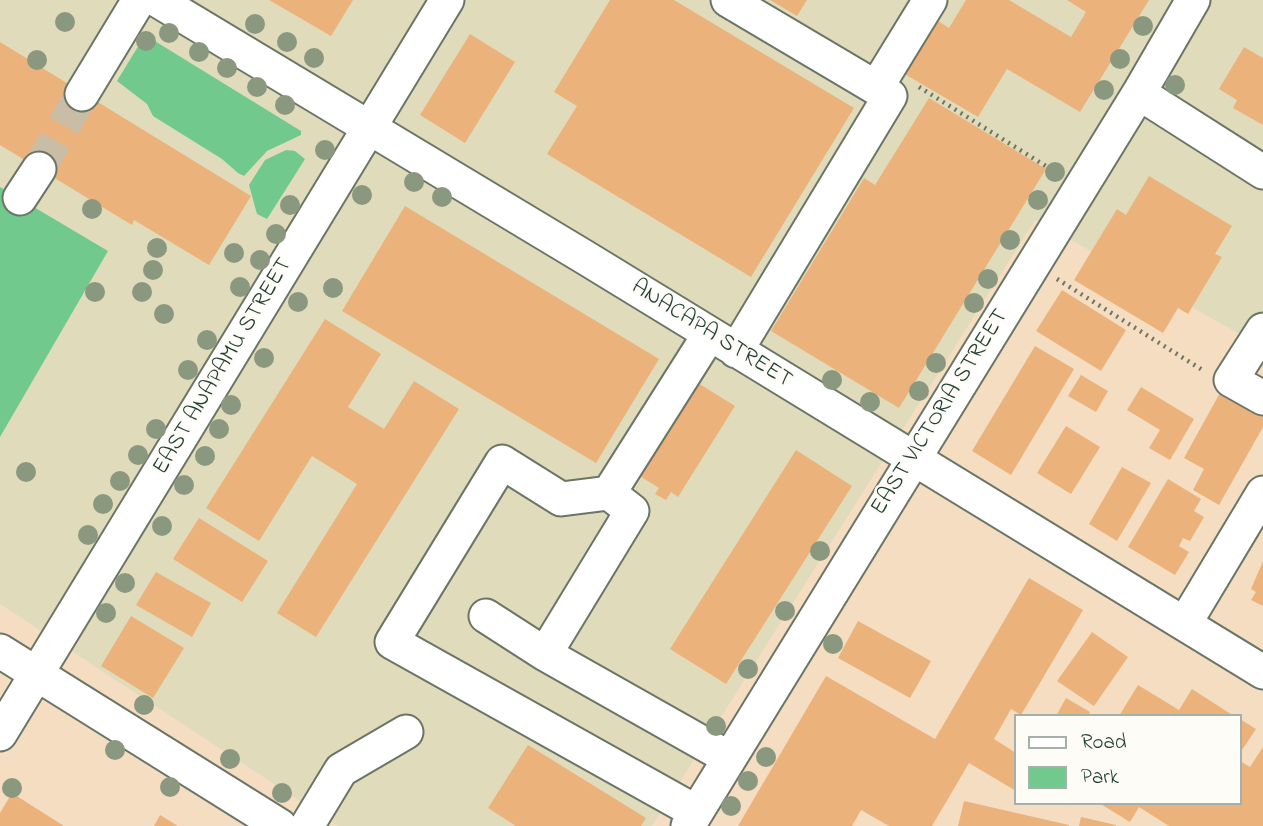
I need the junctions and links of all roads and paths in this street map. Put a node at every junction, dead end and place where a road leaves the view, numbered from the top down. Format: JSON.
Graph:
{"nodes":[{"id":1,"x":139,"y":0,"type":"edge"},
{"id":2,"x":157,"y":0,"type":"edge"},
{"id":3,"x":447,"y":0,"type":"edge"},
{"id":4,"x":728,"y":0,"type":"edge"},
{"id":5,"x":930,"y":0,"type":"edge"},
{"id":6,"x":1193,"y":0,"type":"edge"},
{"id":7,"x":882,"y":78,"type":"junction"},
{"id":8,"x":82,"y":93,"type":"tunnel mouth"},
{"id":9,"x":1139,"y":93,"type":"junction"},
{"id":10,"x":370,"y":129,"type":"junction"},
{"id":11,"x":39,"y":169,"type":"tunnel mouth"},
{"id":12,"x":1263,"y":172,"type":"edge"},
{"id":13,"x":1079,"y":187,"type":"junction"},
{"id":14,"x":20,"y":198,"type":"dead end"},
{"id":15,"x":1033,"y":264,"type":"junction"},
{"id":16,"x":1263,"y":330,"type":"edge"},
{"id":17,"x":723,"y":343,"type":"junction"},
{"id":18,"x":1206,"y":372,"type":"dead end"},
{"id":19,"x":1263,"y":398,"type":"edge"},
{"id":20,"x":914,"y":460,"type":"junction"},
{"id":21,"x":1263,"y":493,"type":"edge"},
{"id":22,"x":620,"y":502,"type":"junction"},
{"id":23,"x":486,"y":616,"type":"dead end"},
{"id":24,"x":1185,"y":624,"type":"junction"},
{"id":25,"x":0,"y":651,"type":"edge"},
{"id":26,"x":545,"y":654,"type":"junction"},
{"id":27,"x":1263,"y":672,"type":"edge"},
{"id":28,"x":36,"y":674,"type":"junction"},
{"id":29,"x":405,"y":732,"type":"dead end"},
{"id":30,"x":0,"y":734,"type":"edge"},
{"id":31,"x":729,"y":758,"type":"junction"},
{"id":32,"x":692,"y":819,"type":"edge"},
{"id":33,"x":280,"y":826,"type":"edge"},
{"id":34,"x":307,"y":826,"type":"edge"}],
"edges":[{"from":1,"to":8,"type":"street"},
{"from":2,"to":10,"type":"street","name":"ANACAPA STREET"},
{"from":3,"to":10,"type":"street","name":"EAST ANAPAMU STREET"},
{"from":4,"to":7,"type":"street"},
{"from":5,"to":7,"type":"street"},
{"from":6,"to":9,"type":"street","name":"EAST VICTORIA STREET"},
{"from":7,"to":13,"type":"path"},
{"from":7,"to":17,"type":"street"},
{"from":9,"to":12,"type":"street"},
{"from":9,"to":13,"type":"street","name":"EAST VICTORIA STREET"},
{"from":10,"to":17,"type":"street","name":"ANACAPA STREET"},
{"from":10,"to":28,"type":"street","name":"EAST ANAPAMU STREET"},
{"from":11,"to":14,"type":"street"},
{"from":13,"to":15,"type":"street","name":"EAST VICTORIA STREET"},
{"from":15,"to":18,"type":"path"},
{"from":15,"to":20,"type":"street","name":"EAST VICTORIA STREET"},
{"from":16,"to":19,"type":"street"},
{"from":17,"to":20,"type":"street","name":"ANACAPA STREET"},
{"from":17,"to":22,"type":"street"},
{"from":20,"to":24,"type":"street","name":"ANACAPA STREET"},
{"from":20,"to":31,"type":"street","name":"EAST VICTORIA STREET"},
{"from":21,"to":24,"type":"street"},
{"from":22,"to":26,"type":"street"},
{"from":22,"to":32,"type":"street"},
{"from":23,"to":26,"type":"street"},
{"from":24,"to":27,"type":"street","name":"ANACAPA STREET"},
{"from":25,"to":28,"type":"street"},
{"from":26,"to":31,"type":"street"},
{"from":28,"to":30,"type":"street","name":"EAST ANAPAMU STREET"},
{"from":28,"to":33,"type":"street"},
{"from":29,"to":34,"type":"street"},
{"from":31,"to":32,"type":"street","name":"EAST VICTORIA STREET"}]}
